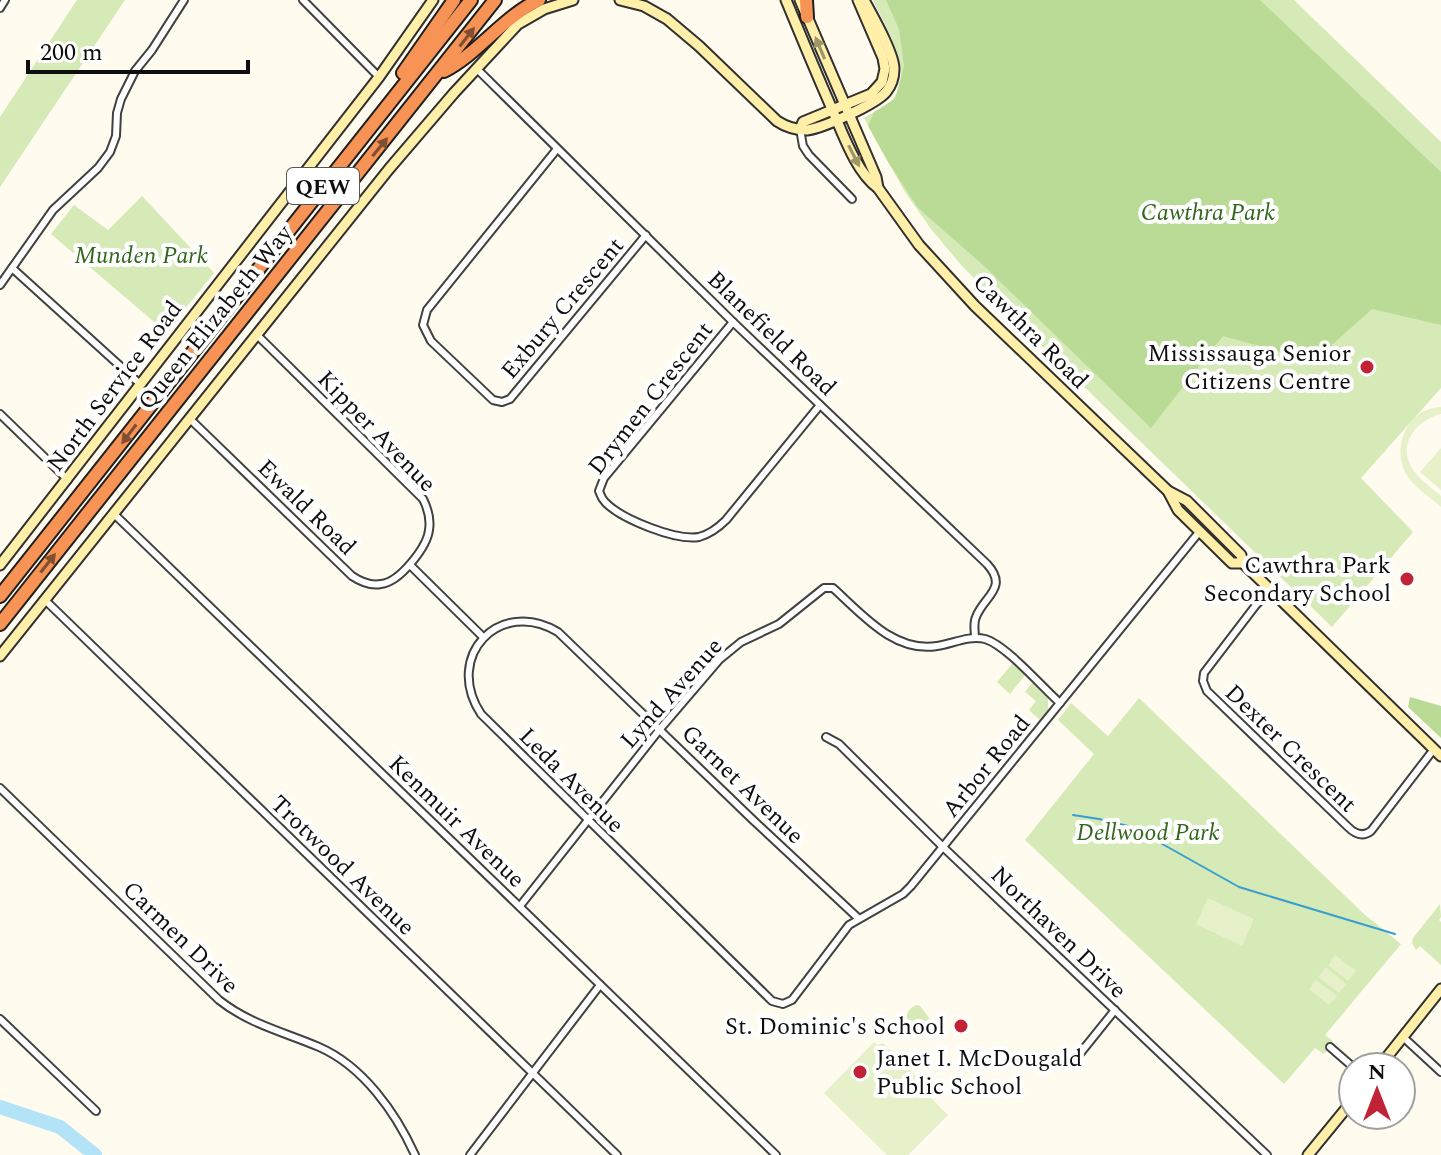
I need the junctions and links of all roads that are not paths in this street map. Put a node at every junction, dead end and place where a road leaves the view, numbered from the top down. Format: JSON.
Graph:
{"nodes":[{"id":1,"x":5,"y":0,"type":"edge"},
{"id":2,"x":184,"y":0,"type":"edge"},
{"id":3,"x":303,"y":0,"type":"edge"},
{"id":4,"x":433,"y":0,"type":"edge"},
{"id":5,"x":454,"y":0,"type":"edge"},
{"id":6,"x":471,"y":0,"type":"edge"},
{"id":7,"x":495,"y":0,"type":"edge"},
{"id":8,"x":539,"y":0,"type":"edge"},
{"id":9,"x":573,"y":0,"type":"edge"},
{"id":10,"x":620,"y":0,"type":"edge"},
{"id":11,"x":786,"y":0,"type":"edge"},
{"id":12,"x":800,"y":0,"type":"edge"},
{"id":13,"x":806,"y":0,"type":"edge"},
{"id":14,"x":861,"y":0,"type":"edge"},
{"id":15,"x":0,"y":8,"type":"edge"},
{"id":16,"x":807,"y":17,"type":"junction"},
{"id":17,"x":476,"y":68,"type":"junction"},
{"id":18,"x":438,"y":74,"type":"junction"},
{"id":19,"x":379,"y":77,"type":"junction"},
{"id":20,"x":847,"y":110,"type":"junction"},
{"id":21,"x":834,"y":115,"type":"junction"},
{"id":22,"x":800,"y":129,"type":"junction"},
{"id":23,"x":354,"y":147,"type":"junction"},
{"id":24,"x":557,"y":149,"type":"junction"},
{"id":25,"x":878,"y":188,"type":"junction"},
{"id":26,"x":852,"y":199,"type":"dead end"},
{"id":27,"x":646,"y":235,"type":"junction"},
{"id":28,"x":12,"y":268,"type":"junction"},
{"id":29,"x":0,"y":285,"type":"edge"},
{"id":30,"x":733,"y":322,"type":"junction"},
{"id":31,"x":256,"y":334,"type":"junction"},
{"id":32,"x":140,"y":384,"type":"junction"},
{"id":33,"x":820,"y":405,"type":"junction"},
{"id":34,"x":0,"y":414,"type":"edge"},
{"id":35,"x":189,"y":418,"type":"junction"},
{"id":36,"x":68,"y":480,"type":"junction"},
{"id":37,"x":1168,"y":491,"type":"junction"},
{"id":38,"x":113,"y":513,"type":"junction"},
{"id":39,"x":1208,"y":522,"type":"junction"},
{"id":40,"x":1200,"y":531,"type":"junction"},
{"id":41,"x":1243,"y":563,"type":"junction"},
{"id":42,"x":0,"y":565,"type":"edge"},
{"id":43,"x":410,"y":565,"type":"junction"},
{"id":44,"x":1271,"y":590,"type":"junction"},
{"id":45,"x":0,"y":596,"type":"edge"},
{"id":46,"x":45,"y":600,"type":"junction"},
{"id":47,"x":0,"y":624,"type":"edge"},
{"id":48,"x":483,"y":637,"type":"junction"},
{"id":49,"x":975,"y":638,"type":"junction"},
{"id":50,"x":0,"y":656,"type":"edge"},
{"id":51,"x":1060,"y":703,"type":"junction"},
{"id":52,"x":660,"y":729,"type":"junction"},
{"id":53,"x":826,"y":737,"type":"dead end"},
{"id":54,"x":1437,"y":752,"type":"edge"},
{"id":55,"x":0,"y":788,"type":"edge"},
{"id":56,"x":587,"y":820,"type":"junction"},
{"id":57,"x":943,"y":847,"type":"junction"},
{"id":58,"x":520,"y":906,"type":"junction"},
{"id":59,"x":858,"y":918,"type":"junction"},
{"id":60,"x":600,"y":985,"type":"junction"},
{"id":61,"x":1441,"y":989,"type":"edge"},
{"id":62,"x":772,"y":1001,"type":"joint"},
{"id":63,"x":1115,"y":1010,"type":"junction"},
{"id":64,"x":0,"y":1019,"type":"edge"},
{"id":65,"x":1403,"y":1037,"type":"junction"},
{"id":66,"x":1330,"y":1047,"type":"dead end"},
{"id":67,"x":1392,"y":1051,"type":"edge"},
{"id":68,"x":1337,"y":1053,"type":"edge"},
{"id":69,"x":1078,"y":1056,"type":"dead end"},
{"id":70,"x":531,"y":1072,"type":"junction"},
{"id":71,"x":1441,"y":1072,"type":"edge"},
{"id":72,"x":96,"y":1111,"type":"dead end"},
{"id":73,"x":1337,"y":1120,"type":"edge"},
{"id":74,"x":415,"y":1155,"type":"edge"},
{"id":75,"x":470,"y":1155,"type":"edge"},
{"id":76,"x":617,"y":1155,"type":"edge"},
{"id":77,"x":776,"y":1155,"type":"edge"},
{"id":78,"x":1267,"y":1155,"type":"edge"},
{"id":79,"x":1308,"y":1155,"type":"edge"}],
"edges":[{"from":1,"to":15,"type":"street"},
{"from":2,"to":28,"type":"street"},
{"from":3,"to":19,"type":"street"},
{"from":4,"to":19,"type":"street","name":"North Service Road"},
{"from":5,"to":23,"type":"highway"},
{"from":6,"to":23,"type":"highway","name":"Queen Elizabeth Way","number":"QEW"},
{"from":18,"to":7,"type":"highway","name":"Queen Elizabeth Way","number":"QEW","one_way":true},
{"from":8,"to":18,"type":"highway"},
{"from":9,"to":17,"type":"street"},
{"from":10,"to":22,"type":"street"},
{"from":11,"to":21,"type":"street","name":"Cawthra Road"},
{"from":12,"to":16,"type":"street","name":"Cawthra Road"},
{"from":13,"to":16,"type":"highway"},
{"from":14,"to":20,"type":"street"},
{"from":20,"to":16,"type":"street","name":"Cawthra Road","one_way":true},
{"from":17,"to":24,"type":"street","name":"Blanefield Road"},
{"from":17,"to":31,"type":"street"},
{"from":47,"to":18,"type":"highway","name":"Queen Elizabeth Way","number":"QEW","one_way":true},
{"from":19,"to":32,"type":"street","name":"North Service Road"},
{"from":20,"to":21,"type":"street"},
{"from":20,"to":25,"type":"street","name":"Cawthra Road"},
{"from":21,"to":22,"type":"street"},
{"from":21,"to":25,"type":"street","name":"Cawthra Road","one_way":true},
{"from":22,"to":26,"type":"street"},
{"from":23,"to":45,"type":"highway","name":"Queen Elizabeth Way","number":"QEW","one_way":true},
{"from":24,"to":27,"type":"street","name":"Blanefield Road"},
{"from":24,"to":27,"type":"street","name":"Exbury Crescent"},
{"from":25,"to":37,"type":"street","name":"Cawthra Road"},
{"from":27,"to":30,"type":"street","name":"Blanefield Road"},
{"from":28,"to":29,"type":"street"},
{"from":28,"to":32,"type":"street"},
{"from":30,"to":33,"type":"street","name":"Blanefield Road"},
{"from":30,"to":33,"type":"street","name":"Drymen Crescent"},
{"from":31,"to":35,"type":"street"},
{"from":31,"to":43,"type":"street","name":"Kipper Avenue"},
{"from":32,"to":36,"type":"street","name":"North Service Road"},
{"from":33,"to":49,"type":"street","name":"Blanefield Road"},
{"from":34,"to":36,"type":"street"},
{"from":35,"to":38,"type":"street"},
{"from":35,"to":43,"type":"street","name":"Ewald Road"},
{"from":36,"to":42,"type":"street","name":"North Service Road"},
{"from":37,"to":39,"type":"street","name":"Cawthra Road"},
{"from":37,"to":40,"type":"street","name":"Cawthra Road"},
{"from":38,"to":46,"type":"street"},
{"from":38,"to":58,"type":"street","name":"Kenmuir Avenue"},
{"from":39,"to":40,"type":"street","name":"Arbor Road"},
{"from":39,"to":41,"type":"street","name":"Cawthra Road"},
{"from":40,"to":41,"type":"street","name":"Cawthra Road"},
{"from":40,"to":51,"type":"street","name":"Arbor Road"},
{"from":41,"to":44,"type":"street","name":"Cawthra Road"},
{"from":43,"to":48,"type":"street"},
{"from":44,"to":54,"type":"street","name":"Cawthra Road"},
{"from":44,"to":54,"type":"street","name":"Dexter Crescent"},
{"from":46,"to":50,"type":"street"},
{"from":46,"to":70,"type":"street","name":"Trotwood Avenue"},
{"from":48,"to":52,"type":"street","name":"Garnet Avenue"},
{"from":48,"to":56,"type":"street","name":"Leda Avenue"},
{"from":49,"to":51,"type":"street"},
{"from":49,"to":52,"type":"street","name":"Lynd Avenue"},
{"from":51,"to":57,"type":"street","name":"Arbor Road"},
{"from":52,"to":56,"type":"street","name":"Lynd Avenue"},
{"from":52,"to":59,"type":"street","name":"Garnet Avenue"},
{"from":53,"to":57,"type":"street","name":"Northaven Drive"},
{"from":55,"to":74,"type":"street","name":"Carmen Drive"},
{"from":56,"to":58,"type":"street","name":"Lynd Avenue"},
{"from":56,"to":62,"type":"street","name":"Leda Avenue"},
{"from":57,"to":59,"type":"street","name":"Arbor Road"},
{"from":57,"to":63,"type":"street","name":"Northaven Drive"},
{"from":58,"to":60,"type":"street","name":"Kenmuir Avenue"},
{"from":59,"to":62,"type":"street","name":"Arbor Road"},
{"from":60,"to":70,"type":"street"},
{"from":60,"to":77,"type":"street","name":"Kenmuir Avenue"},
{"from":61,"to":65,"type":"street"},
{"from":63,"to":69,"type":"street"},
{"from":63,"to":78,"type":"street","name":"Northaven Drive"},
{"from":64,"to":72,"type":"street"},
{"from":65,"to":67,"type":"street"},
{"from":65,"to":71,"type":"street"},
{"from":66,"to":68,"type":"street"},
{"from":70,"to":75,"type":"street"},
{"from":70,"to":76,"type":"street","name":"Trotwood Avenue"},
{"from":73,"to":79,"type":"street"}]}
